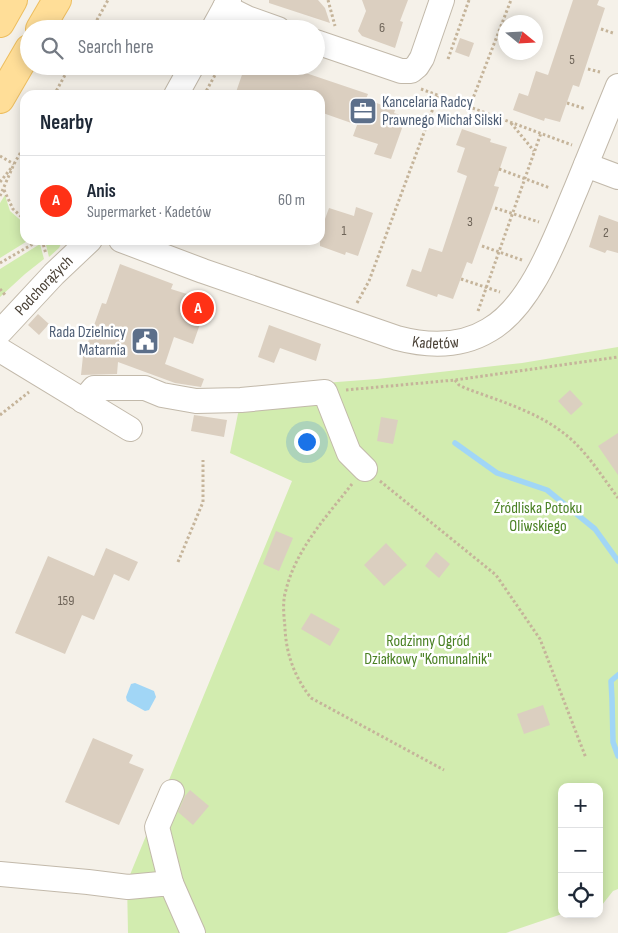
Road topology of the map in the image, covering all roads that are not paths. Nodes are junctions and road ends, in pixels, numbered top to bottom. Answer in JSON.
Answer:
{"nodes":[{"id":1,"x":13,"y":0,"type":"edge"},
{"id":2,"x":57,"y":0,"type":"edge"},
{"id":3,"x":442,"y":0,"type":"edge"},
{"id":4,"x":227,"y":3,"type":"edge"},
{"id":5,"x":45,"y":20,"type":"edge"},
{"id":6,"x":218,"y":20,"type":"edge"},
{"id":7,"x":253,"y":20,"type":"edge"},
{"id":8,"x":0,"y":24,"type":"edge"},
{"id":9,"x":325,"y":45,"type":"edge"},
{"id":10,"x":20,"y":65,"type":"edge"},
{"id":11,"x":187,"y":75,"type":"edge"},
{"id":12,"x":618,"y":86,"type":"edge"},
{"id":13,"x":179,"y":90,"type":"edge"},
{"id":14,"x":0,"y":99,"type":"edge"},
{"id":15,"x":588,"y":158,"type":"junction"},
{"id":16,"x":618,"y":176,"type":"edge"},
{"id":17,"x":85,"y":245,"type":"edge"},
{"id":18,"x":133,"y":245,"type":"edge"},
{"id":19,"x":0,"y":332,"type":"edge"},
{"id":20,"x":3,"y":359,"type":"edge"},
{"id":21,"x":83,"y":401,"type":"junction"},
{"id":22,"x":130,"y":429,"type":"dead end"},
{"id":23,"x":364,"y":469,"type":"road end"},
{"id":24,"x":172,"y":792,"type":"dead end"},
{"id":25,"x":0,"y":874,"type":"edge"},
{"id":26,"x":171,"y":883,"type":"junction"},
{"id":27,"x":193,"y":933,"type":"edge"}],
"edges":[{"from":1,"to":8,"type":"main road"},
{"from":2,"to":5,"type":"main road"},
{"from":3,"to":9,"type":"street"},
{"from":4,"to":6,"type":"street"},
{"from":4,"to":7,"type":"street"},
{"from":10,"to":14,"type":"main road"},
{"from":11,"to":13,"type":"street"},
{"from":12,"to":15,"type":"street","name":"Kadetów"},
{"from":15,"to":16,"type":"street"},
{"from":15,"to":18,"type":"street","name":"Kadetów"},
{"from":17,"to":19,"type":"street","name":"Podchorążych"},
{"from":20,"to":21,"type":"street"},
{"from":21,"to":22,"type":"street"},
{"from":21,"to":23,"type":"street"},
{"from":24,"to":26,"type":"street"},
{"from":25,"to":26,"type":"street"},
{"from":26,"to":27,"type":"street"}]}
